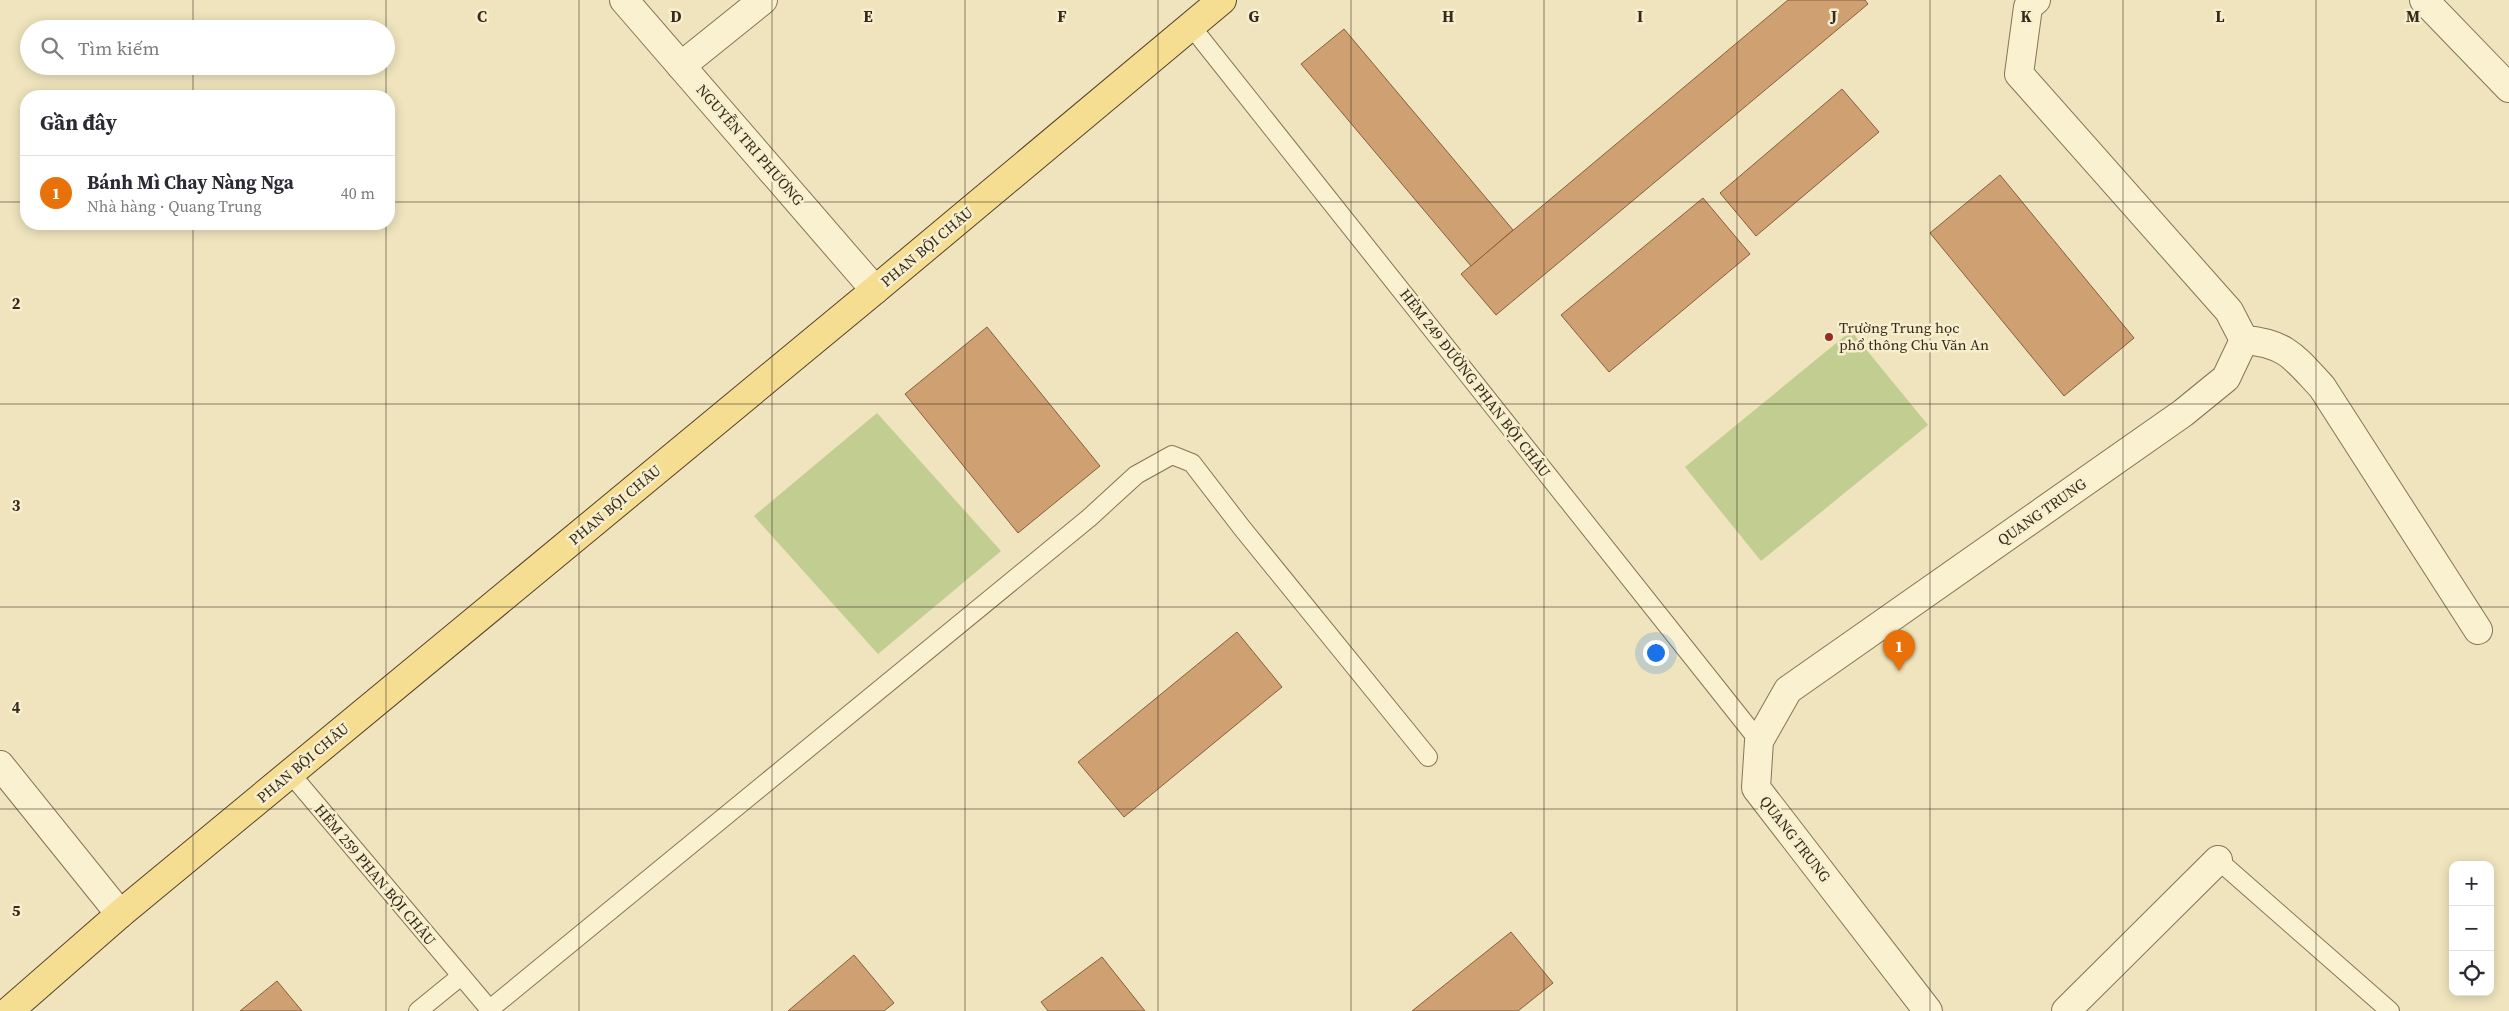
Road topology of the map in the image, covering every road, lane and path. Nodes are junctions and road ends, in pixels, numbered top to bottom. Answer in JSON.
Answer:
{"nodes":[{"id":1,"x":624,"y":0,"type":"edge"},
{"id":2,"x":764,"y":0,"type":"edge"},
{"id":3,"x":1222,"y":0,"type":"edge"},
{"id":4,"x":2036,"y":0,"type":"edge"},
{"id":5,"x":2424,"y":0,"type":"edge"},
{"id":6,"x":1191,"y":26,"type":"junction"},
{"id":7,"x":681,"y":66,"type":"junction"},
{"id":8,"x":2508,"y":85,"type":"edge"},
{"id":9,"x":875,"y":290,"type":"junction"},
{"id":10,"x":2244,"y":340,"type":"junction"},
{"id":11,"x":2478,"y":630,"type":"dead end"},
{"id":12,"x":1759,"y":741,"type":"junction"},
{"id":13,"x":1428,"y":757,"type":"dead end"},
{"id":14,"x":0,"y":765,"type":"edge"},
{"id":15,"x":290,"y":773,"type":"junction"},
{"id":16,"x":2218,"y":860,"type":"joint"},
{"id":17,"x":120,"y":914,"type":"junction"},
{"id":18,"x":461,"y":976,"type":"junction"},
{"id":19,"x":490,"y":1010,"type":"edge"},
{"id":20,"x":8,"y":1011,"type":"edge"},
{"id":21,"x":418,"y":1011,"type":"edge"},
{"id":22,"x":1928,"y":1011,"type":"edge"},
{"id":23,"x":2066,"y":1011,"type":"edge"},
{"id":24,"x":2390,"y":1011,"type":"edge"}],
"edges":[{"from":1,"to":7,"type":"street","name":"NGUYỄN TRI PHƯƠNG"},
{"from":2,"to":7,"type":"street"},
{"from":3,"to":6,"type":"main road","name":"PHAN BỘI CHÂU"},
{"from":4,"to":10,"type":"street"},
{"from":5,"to":8,"type":"street"},
{"from":6,"to":9,"type":"main road","name":"PHAN BỘI CHÂU"},
{"from":6,"to":12,"type":"lane","name":"HẺM 249 ĐƯỜNG PHAN BỘI CHÂU"},
{"from":7,"to":9,"type":"street","name":"NGUYỄN TRI PHƯƠNG"},
{"from":9,"to":15,"type":"main road","name":"PHAN BỘI CHÂU"},
{"from":10,"to":11,"type":"street"},
{"from":10,"to":12,"type":"street","name":"QUANG TRUNG"},
{"from":12,"to":22,"type":"street","name":"QUANG TRUNG"},
{"from":13,"to":19,"type":"lane"},
{"from":14,"to":17,"type":"street"},
{"from":15,"to":17,"type":"main road","name":"PHAN BỘI CHÂU"},
{"from":15,"to":18,"type":"lane","name":"HẺM 259 PHAN BỘI CHÂU"},
{"from":16,"to":23,"type":"street"},
{"from":16,"to":24,"type":"lane"},
{"from":17,"to":20,"type":"main road","name":"PHAN BỘI CHÂU"},
{"from":18,"to":19,"type":"lane","name":"HẺM 259 PHAN BỘI CHÂU"},
{"from":18,"to":21,"type":"lane"}]}
